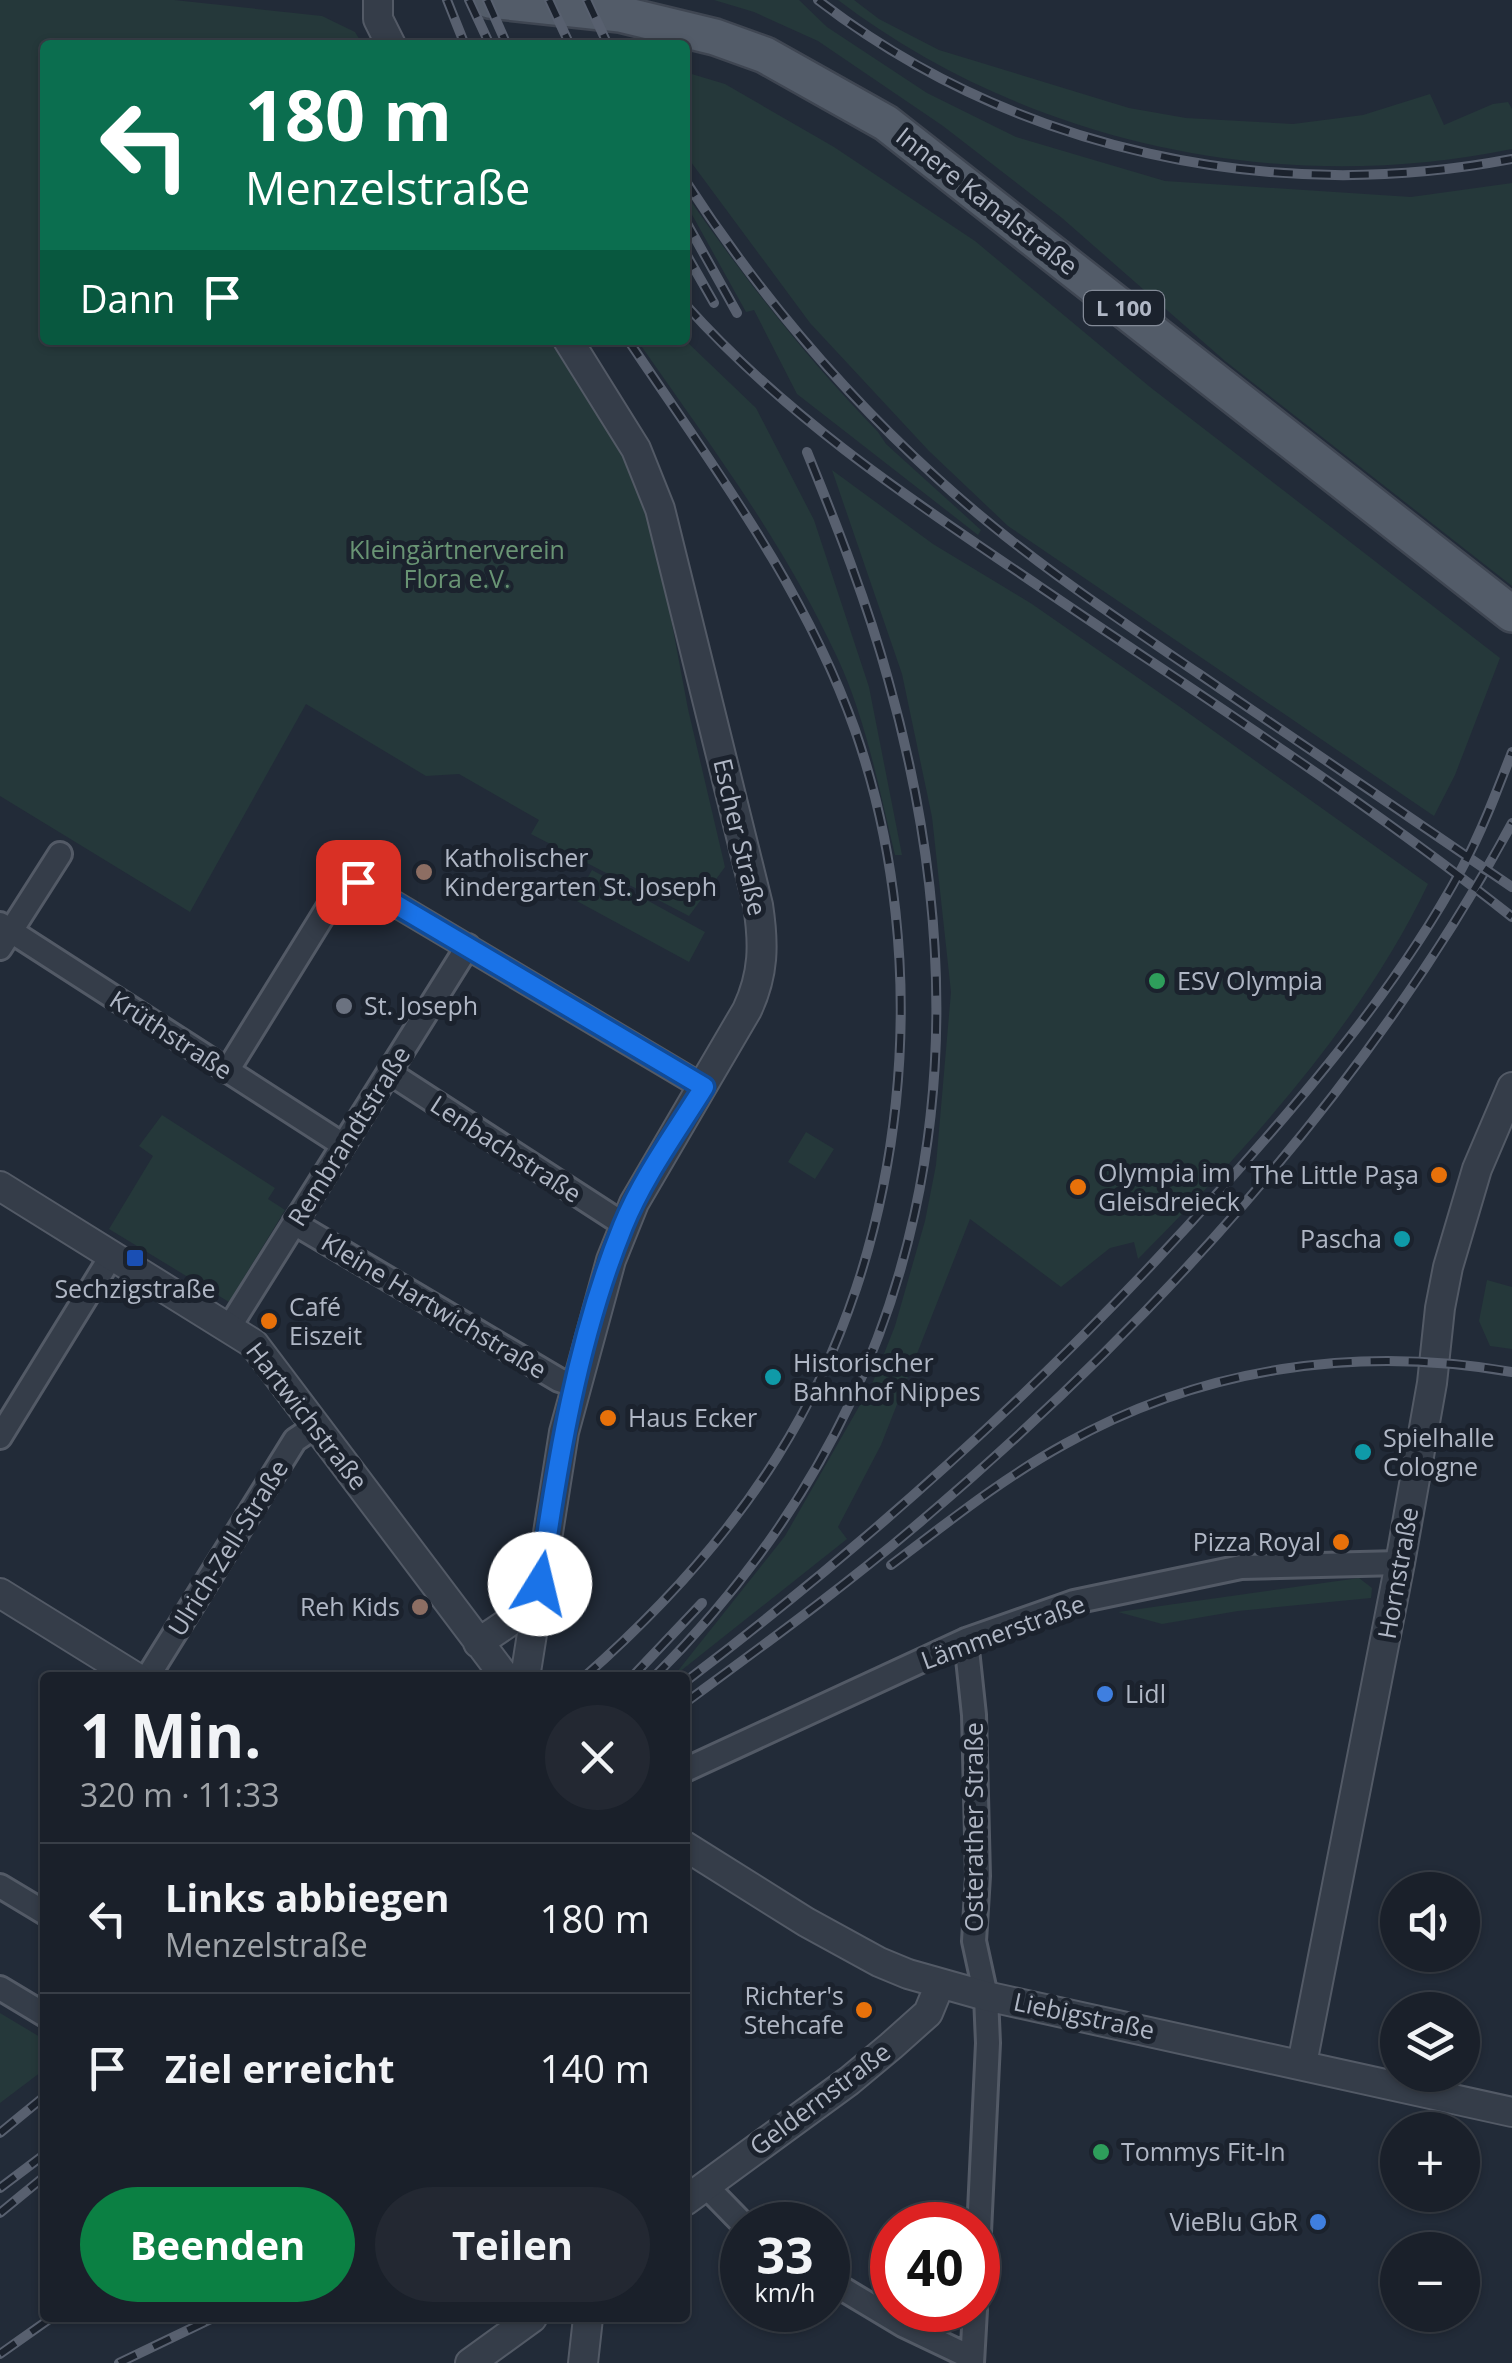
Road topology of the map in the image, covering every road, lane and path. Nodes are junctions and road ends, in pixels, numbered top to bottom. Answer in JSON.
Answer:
{"nodes":[{"id":1,"x":378,"y":0,"type":"edge"},
{"id":2,"x":490,"y":0,"type":"edge"},
{"id":3,"x":388,"y":40,"type":"edge"},
{"id":4,"x":571,"y":345,"type":"edge"},
{"id":5,"x":1512,"y":614,"type":"edge"},
{"id":6,"x":60,"y":854,"type":"dead end"},
{"id":7,"x":4,"y":934,"type":"edge"},
{"id":8,"x":468,"y":946,"type":"junction"},
{"id":9,"x":227,"y":1070,"type":"junction"},
{"id":10,"x":390,"y":1072,"type":"junction"},
{"id":11,"x":704,"y":1087,"type":"junction"},
{"id":12,"x":1512,"y":1087,"type":"edge"},
{"id":13,"x":342,"y":1145,"type":"junction"},
{"id":14,"x":0,"y":1186,"type":"edge"},
{"id":15,"x":294,"y":1223,"type":"junction"},
{"id":16,"x":624,"y":1224,"type":"junction"},
{"id":17,"x":112,"y":1255,"type":"junction"},
{"id":18,"x":230,"y":1326,"type":"junction"},
{"id":19,"x":575,"y":1385,"type":"junction"},
{"id":20,"x":316,"y":1426,"type":"junction"},
{"id":21,"x":0,"y":1437,"type":"edge"},
{"id":22,"x":1400,"y":1563,"type":"junction"},
{"id":23,"x":540,"y":1584,"type":"junction"},
{"id":24,"x":0,"y":1593,"type":"edge"},
{"id":25,"x":966,"y":1640,"type":"junction"},
{"id":26,"x":478,"y":1643,"type":"junction"},
{"id":27,"x":127,"y":1672,"type":"edge"},
{"id":28,"x":151,"y":1672,"type":"edge"},
{"id":29,"x":501,"y":1672,"type":"edge"},
{"id":30,"x":526,"y":1672,"type":"edge"},
{"id":31,"x":690,"y":1768,"type":"edge"},
{"id":32,"x":690,"y":1849,"type":"edge"},
{"id":33,"x":0,"y":1886,"type":"edge"},
{"id":34,"x":40,"y":1911,"type":"edge"},
{"id":35,"x":940,"y":1984,"type":"junction"},
{"id":36,"x":0,"y":1988,"type":"edge"},
{"id":37,"x":986,"y":1996,"type":"junction"},
{"id":38,"x":40,"y":2012,"type":"edge"},
{"id":39,"x":1302,"y":2064,"type":"junction"},
{"id":40,"x":1512,"y":2112,"type":"edge"},
{"id":41,"x":695,"y":2193,"type":"edge"},
{"id":42,"x":980,"y":2202,"type":"edge"},
{"id":43,"x":720,"y":2209,"type":"edge"},
{"id":44,"x":850,"y":2293,"type":"edge"},
{"id":45,"x":526,"y":2322,"type":"edge"},
{"id":46,"x":588,"y":2322,"type":"edge"},
{"id":47,"x":974,"y":2332,"type":"edge"},
{"id":48,"x":972,"y":2360,"type":"edge"},
{"id":49,"x":470,"y":2363,"type":"edge"},
{"id":50,"x":584,"y":2363,"type":"edge"}],
"edges":[{"from":1,"to":3,"type":"street"},
{"from":2,"to":5,"type":"main road","name":"Innere Kanalstraße","number":"L 100"},
{"from":4,"to":11,"type":"street","name":"Escher Straße"},
{"from":6,"to":7,"type":"street"},
{"from":7,"to":9,"type":"street","name":"Krüthstraße"},
{"from":8,"to":9,"type":"street"},
{"from":8,"to":10,"type":"street","name":"Rembrandtstraße"},
{"from":8,"to":11,"type":"street"},
{"from":9,"to":13,"type":"street","name":"Krüthstraße"},
{"from":10,"to":13,"type":"street","name":"Rembrandtstraße"},
{"from":10,"to":16,"type":"street","name":"Lenbachstraße"},
{"from":11,"to":16,"type":"street","name":"Escher Straße"},
{"from":12,"to":22,"type":"street","name":"Hornstraße"},
{"from":13,"to":15,"type":"street","name":"Rembrandtstraße"},
{"from":14,"to":17,"type":"street","name":"Hartwichstraße"},
{"from":15,"to":18,"type":"street","name":"Rembrandtstraße"},
{"from":15,"to":19,"type":"street","name":"Kleine Hartwichstraße"},
{"from":16,"to":19,"type":"street","name":"Escher Straße"},
{"from":17,"to":18,"type":"street","name":"Hartwichstraße"},
{"from":17,"to":21,"type":"street"},
{"from":18,"to":20,"type":"street","name":"Hartwichstraße"},
{"from":19,"to":23,"type":"street","name":"Escher Straße"},
{"from":20,"to":26,"type":"street","name":"Hartwichstraße"},
{"from":20,"to":28,"type":"street","name":"Ulrich-Zell-Straße"},
{"from":22,"to":25,"type":"street","name":"Lämmerstraße"},
{"from":22,"to":39,"type":"street","name":"Hornstraße"},
{"from":23,"to":26,"type":"street"},
{"from":23,"to":30,"type":"street","name":"Escher Straße"},
{"from":24,"to":27,"type":"street"},
{"from":25,"to":31,"type":"street","name":"Lämmerstraße"},
{"from":25,"to":37,"type":"street","name":"Osterather Straße"},
{"from":26,"to":29,"type":"street","name":"Hartwichstraße"},
{"from":32,"to":35,"type":"street","name":"Liebigstraße"},
{"from":33,"to":34,"type":"street"},
{"from":35,"to":37,"type":"street","name":"Liebigstraße"},
{"from":35,"to":41,"type":"street","name":"Geldernstraße"},
{"from":36,"to":38,"type":"street"},
{"from":37,"to":39,"type":"street","name":"Liebigstraße"},
{"from":37,"to":42,"type":"street","name":"Osterather Straße"},
{"from":39,"to":40,"type":"street","name":"Liebigstraße"},
{"from":41,"to":43,"type":"street"},
{"from":44,"to":48,"type":"street"},
{"from":45,"to":49,"type":"street"},
{"from":46,"to":50,"type":"street"},
{"from":47,"to":48,"type":"street"}]}
